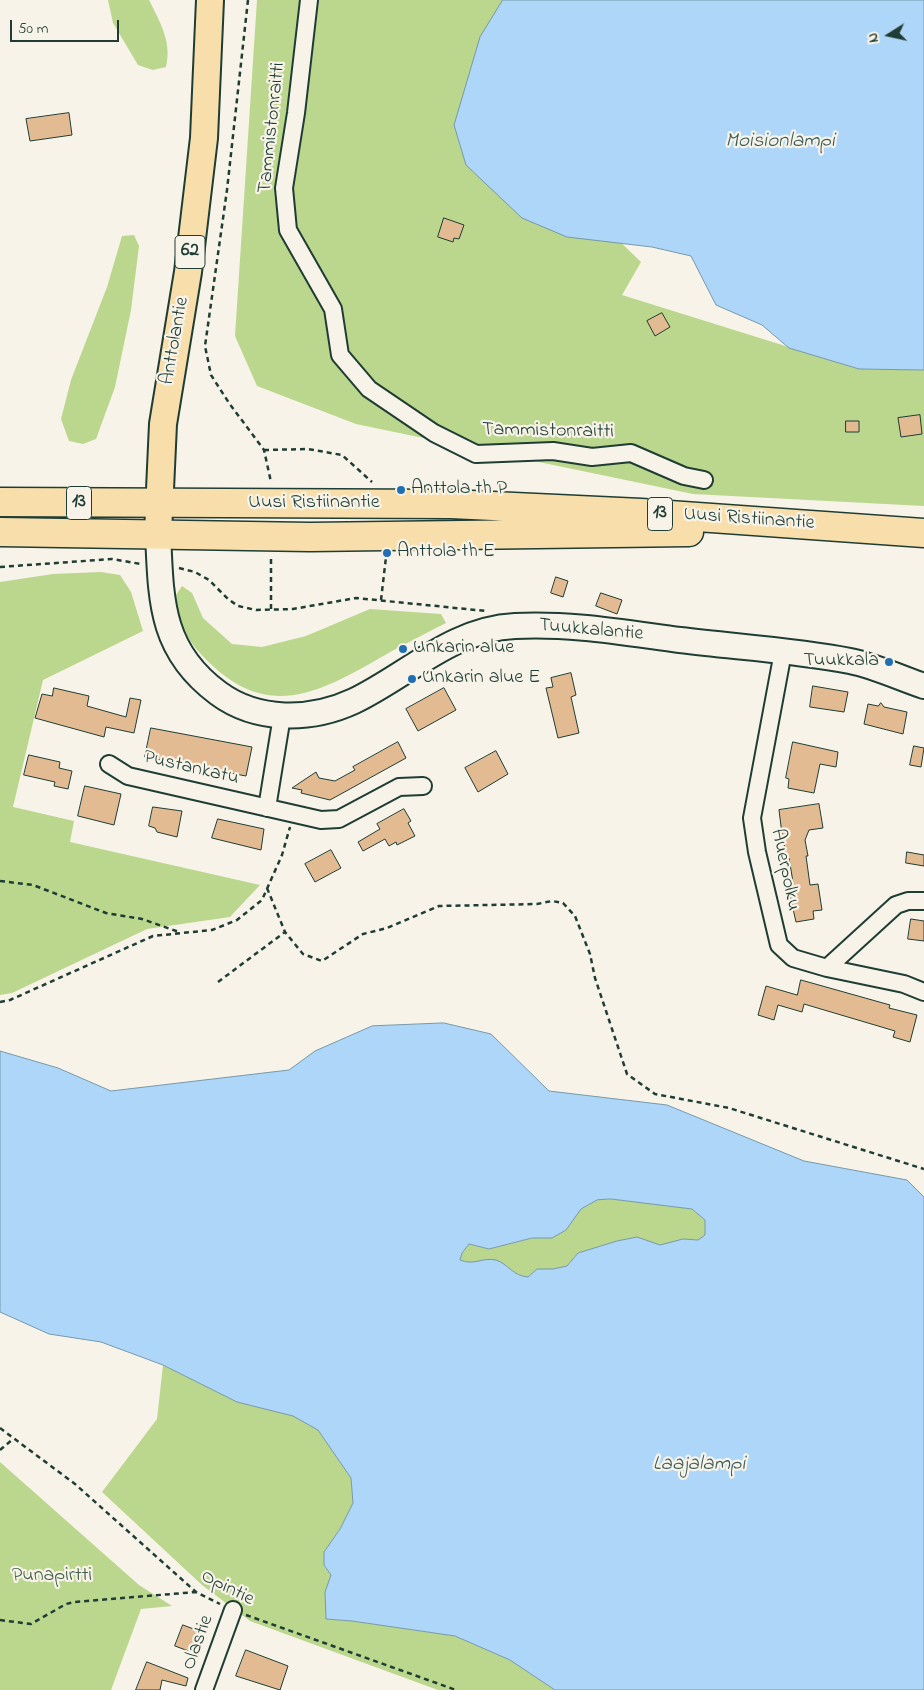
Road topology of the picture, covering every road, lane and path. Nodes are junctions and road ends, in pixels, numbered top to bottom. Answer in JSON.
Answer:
{"nodes":[{"id":1,"x":210,"y":0,"type":"edge"},
{"id":2,"x":248,"y":0,"type":"edge"},
{"id":3,"x":309,"y":0,"type":"edge"},
{"id":4,"x":264,"y":450,"type":"junction"},
{"id":5,"x":704,"y":480,"type":"dead end"},
{"id":6,"x":374,"y":484,"type":"dead end"},
{"id":7,"x":271,"y":490,"type":"dead end"},
{"id":8,"x":0,"y":502,"type":"edge"},
{"id":9,"x":158,"y":504,"type":"junction"},
{"id":10,"x":868,"y":528,"type":"junction"},
{"id":11,"x":0,"y":532,"type":"edge"},
{"id":12,"x":158,"y":533,"type":"junction"},
{"id":13,"x":924,"y":533,"type":"edge"},
{"id":14,"x":271,"y":552,"type":"dead end"},
{"id":15,"x":387,"y":554,"type":"dead end"},
{"id":16,"x":160,"y":566,"type":"junction"},
{"id":17,"x":0,"y":567,"type":"edge"},
{"id":18,"x":381,"y":600,"type":"junction"},
{"id":19,"x":271,"y":609,"type":"junction"},
{"id":20,"x":491,"y":612,"type":"dead end"},
{"id":21,"x":783,"y":652,"type":"junction"},
{"id":22,"x":924,"y":686,"type":"edge"},
{"id":23,"x":282,"y":716,"type":"junction"},
{"id":24,"x":109,"y":764,"type":"dead end"},
{"id":25,"x":423,"y":786,"type":"dead end"},
{"id":26,"x":267,"y":808,"type":"junction"},
{"id":27,"x":294,"y":814,"type":"junction"},
{"id":28,"x":0,"y":881,"type":"edge"},
{"id":29,"x":267,"y":888,"type":"junction"},
{"id":30,"x":924,"y":902,"type":"edge"},
{"id":31,"x":285,"y":932,"type":"junction"},
{"id":32,"x":180,"y":933,"type":"junction"},
{"id":33,"x":826,"y":968,"type":"junction"},
{"id":34,"x":218,"y":982,"type":"dead end"},
{"id":35,"x":924,"y":992,"type":"edge"},
{"id":36,"x":0,"y":1002,"type":"edge"},
{"id":37,"x":924,"y":1169,"type":"edge"},
{"id":38,"x":0,"y":1428,"type":"edge"},
{"id":39,"x":13,"y":1439,"type":"junction"},
{"id":40,"x":0,"y":1450,"type":"edge"},
{"id":41,"x":196,"y":1592,"type":"junction"},
{"id":42,"x":233,"y":1610,"type":"junction"},
{"id":43,"x":0,"y":1620,"type":"edge"},
{"id":44,"x":204,"y":1690,"type":"edge"},
{"id":45,"x":456,"y":1690,"type":"edge"}],
"edges":[{"from":1,"to":9,"type":"main road","name":"Anttolantie","number":"62"},
{"from":2,"to":4,"type":"path"},
{"from":3,"to":5,"type":"street","name":"Tammistonraitti"},
{"from":4,"to":6,"type":"path"},
{"from":4,"to":7,"type":"path"},
{"from":8,"to":9,"type":"highway","name":"Uusi Ristiinantie","number":"13"},
{"from":9,"to":10,"type":"highway","name":"Uusi Ristiinantie","number":"13"},
{"from":9,"to":12,"type":"main road","number":"62"},
{"from":10,"to":12,"type":"highway","name":"Uusi Ristiinantie","number":"13"},
{"from":10,"to":13,"type":"highway","name":"Uusi Ristiinantie","number":"13"},
{"from":11,"to":12,"type":"highway","name":"Uusi Ristiinantie","number":"13"},
{"from":12,"to":16,"type":"street","name":"Tuukkalantie"},
{"from":14,"to":19,"type":"path"},
{"from":15,"to":18,"type":"path"},
{"from":16,"to":17,"type":"path"},
{"from":16,"to":19,"type":"path"},
{"from":16,"to":23,"type":"street","name":"Tuukkalantie"},
{"from":18,"to":19,"type":"path"},
{"from":18,"to":20,"type":"path"},
{"from":21,"to":22,"type":"street","name":"Tuukkalantie"},
{"from":21,"to":23,"type":"street","name":"Tuukkalantie"},
{"from":21,"to":33,"type":"street","name":"Auerpolku"},
{"from":23,"to":26,"type":"street"},
{"from":24,"to":26,"type":"street","name":"Pustankatu"},
{"from":25,"to":27,"type":"street","name":"Pustankatu"},
{"from":26,"to":27,"type":"street","name":"Pustankatu"},
{"from":27,"to":29,"type":"path"},
{"from":28,"to":32,"type":"path"},
{"from":29,"to":31,"type":"path"},
{"from":29,"to":32,"type":"path"},
{"from":30,"to":33,"type":"street"},
{"from":31,"to":34,"type":"path"},
{"from":31,"to":37,"type":"path"},
{"from":32,"to":36,"type":"path"},
{"from":33,"to":35,"type":"street","name":"Auerpolku"},
{"from":38,"to":39,"type":"path","name":"Opintie"},
{"from":39,"to":40,"type":"path"},
{"from":39,"to":41,"type":"path","name":"Opintie"},
{"from":41,"to":42,"type":"path","name":"Opintie"},
{"from":41,"to":43,"type":"path"},
{"from":42,"to":44,"type":"street","name":"Olastie"},
{"from":42,"to":45,"type":"path","name":"Opintie"}]}
